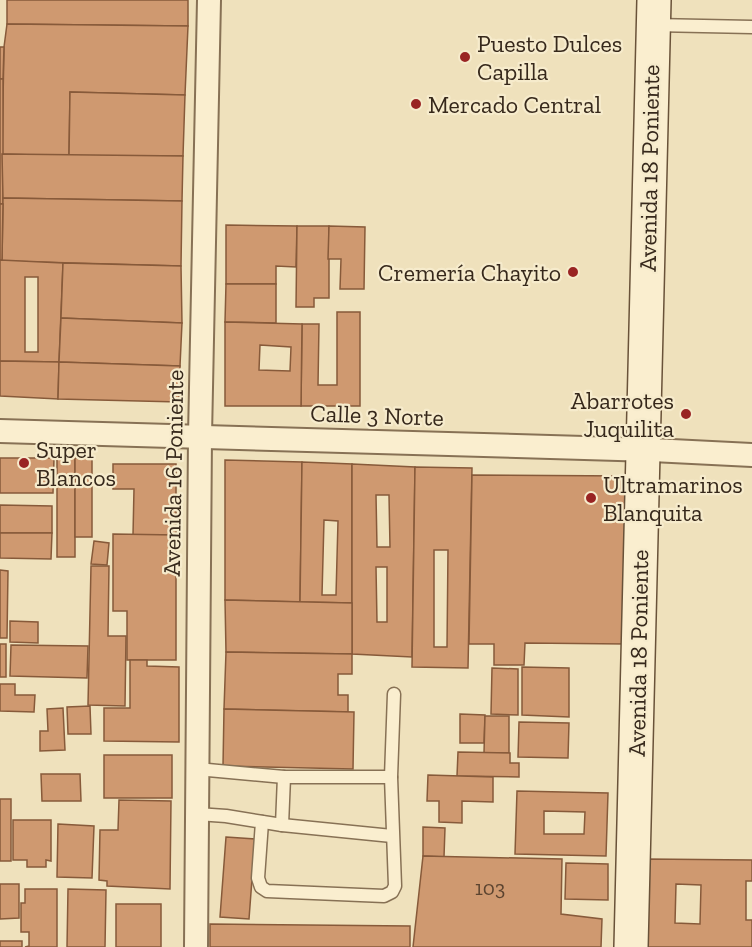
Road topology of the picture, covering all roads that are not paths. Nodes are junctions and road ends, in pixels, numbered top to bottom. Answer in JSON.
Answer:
{"nodes":[{"id":1,"x":209,"y":0,"type":"edge"},
{"id":2,"x":653,"y":13,"type":"edge"},
{"id":3,"x":752,"y":27,"type":"edge"},
{"id":4,"x":0,"y":431,"type":"edge"},
{"id":5,"x":200,"y":436,"type":"junction"},
{"id":6,"x":642,"y":451,"type":"junction"},
{"id":7,"x":752,"y":455,"type":"edge"},
{"id":8,"x":394,"y":694,"type":"dead end"},
{"id":9,"x":197,"y":769,"type":"junction"},
{"id":10,"x":284,"y":777,"type":"junction"},
{"id":11,"x":391,"y":777,"type":"junction"},
{"id":12,"x":197,"y":814,"type":"junction"},
{"id":13,"x":262,"y":822,"type":"junction"},
{"id":14,"x":282,"y":825,"type":"junction"},
{"id":15,"x":392,"y":836,"type":"junction"},
{"id":16,"x":196,"y":947,"type":"edge"},
{"id":17,"x":631,"y":947,"type":"edge"}],
"edges":[{"from":1,"to":5,"type":"street","name":"Avenida 16 Poniente"},
{"from":2,"to":3,"type":"lane"},
{"from":2,"to":6,"type":"street","name":"Avenida 18 Poniente"},
{"from":4,"to":5,"type":"street","name":"Calle 3 Norte"},
{"from":5,"to":6,"type":"street","name":"Calle 3 Norte"},
{"from":5,"to":9,"type":"street","name":"Avenida 16 Poniente"},
{"from":6,"to":7,"type":"street","name":"Calle 3 Norte"},
{"from":6,"to":17,"type":"street","name":"Avenida 18 Poniente"},
{"from":8,"to":11,"type":"lane"},
{"from":9,"to":10,"type":"lane"},
{"from":9,"to":12,"type":"street","name":"Avenida 16 Poniente"},
{"from":10,"to":11,"type":"lane"},
{"from":10,"to":14,"type":"lane"},
{"from":11,"to":15,"type":"lane"},
{"from":12,"to":13,"type":"lane"},
{"from":12,"to":16,"type":"street","name":"Avenida 16 Poniente"},
{"from":13,"to":14,"type":"lane"},
{"from":13,"to":15,"type":"lane"},
{"from":14,"to":15,"type":"lane"}]}
